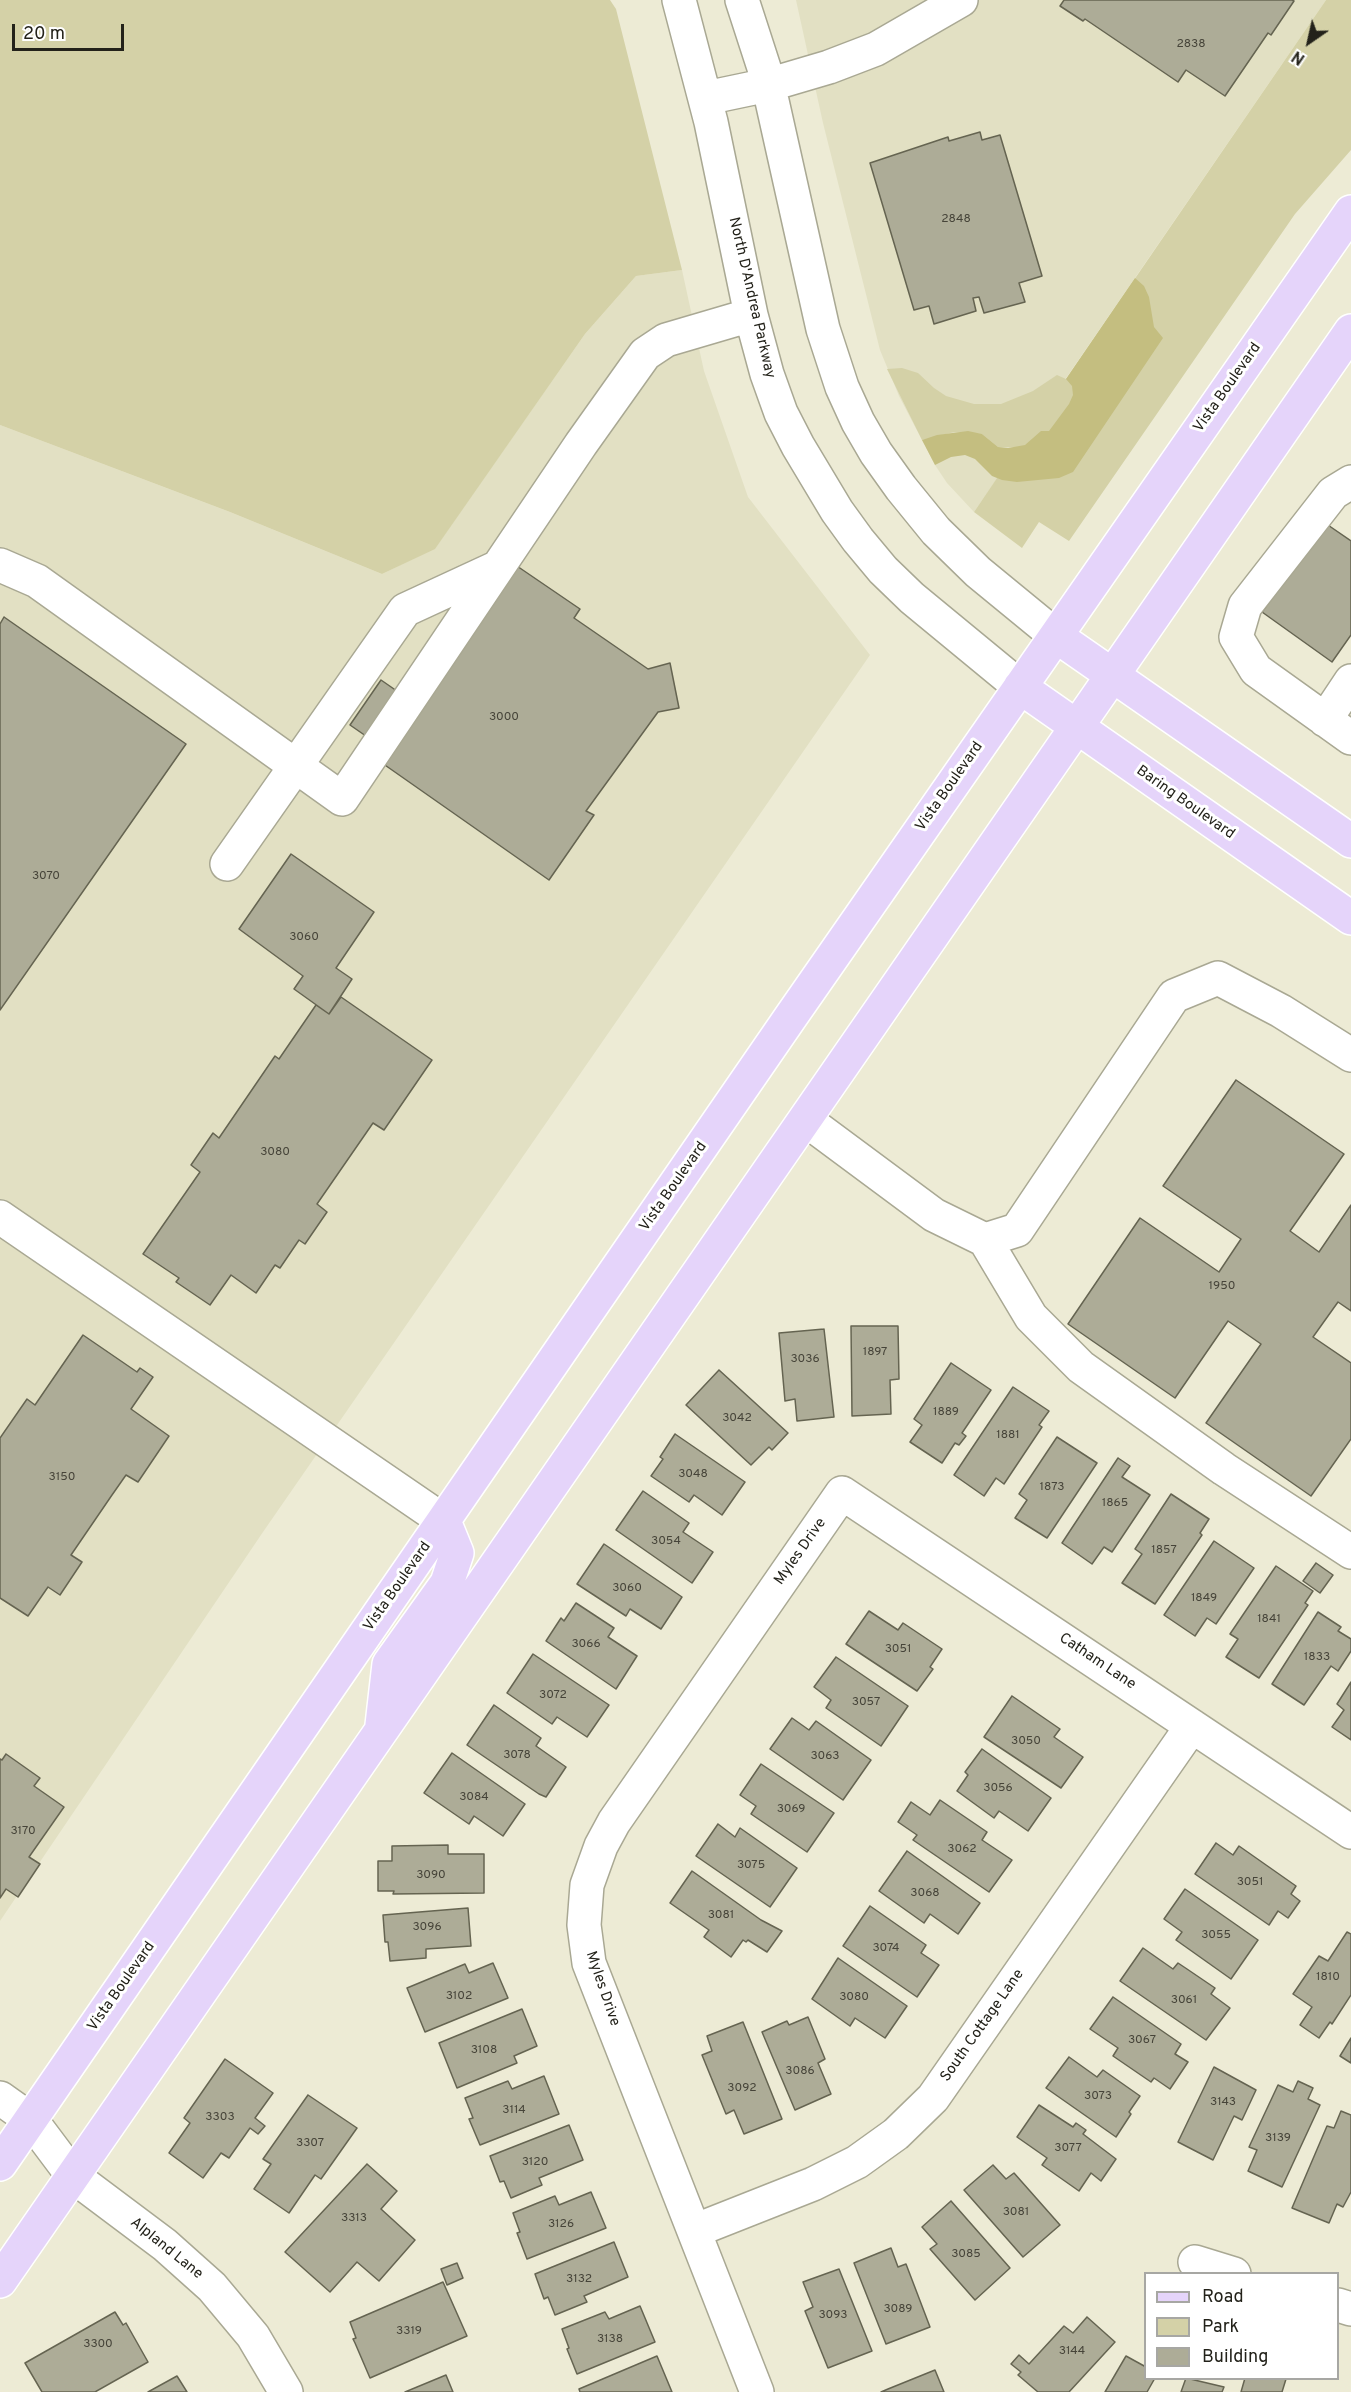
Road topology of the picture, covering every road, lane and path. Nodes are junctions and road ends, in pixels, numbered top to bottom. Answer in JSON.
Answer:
{"nodes":[{"id":1,"x":679,"y":0,"type":"edge"},
{"id":2,"x":742,"y":0,"type":"edge"},
{"id":3,"x":961,"y":0,"type":"edge"},
{"id":4,"x":768,"y":85,"type":"junction"},
{"id":5,"x":706,"y":98,"type":"junction"},
{"id":6,"x":1351,"y":212,"type":"edge"},
{"id":7,"x":751,"y":315,"type":"junction"},
{"id":8,"x":1348,"y":342,"type":"edge"},
{"id":9,"x":1351,"y":482,"type":"edge"},
{"id":10,"x":0,"y":565,"type":"edge"},
{"id":11,"x":499,"y":567,"type":"junction"},
{"id":12,"x":1056,"y":636,"type":"junction"},
{"id":13,"x":1112,"y":676,"type":"junction"},
{"id":14,"x":1351,"y":681,"type":"edge"},
{"id":15,"x":1020,"y":687,"type":"junction"},
{"id":16,"x":1076,"y":728,"type":"junction"},
{"id":17,"x":1338,"y":729,"type":"edge"},
{"id":18,"x":296,"y":767,"type":"junction"},
{"id":19,"x":1351,"y":841,"type":"edge"},
{"id":20,"x":227,"y":864,"type":"dead end"},
{"id":21,"x":1351,"y":918,"type":"edge"},
{"id":22,"x":1351,"y":1055,"type":"edge"},
{"id":23,"x":806,"y":1120,"type":"junction"},
{"id":24,"x":0,"y":1217,"type":"edge"},
{"id":25,"x":985,"y":1240,"type":"junction"},
{"id":26,"x":842,"y":1493,"type":"joint"},
{"id":27,"x":444,"y":1521,"type":"junction"},
{"id":28,"x":1351,"y":1552,"type":"edge"},
{"id":29,"x":1192,"y":1726,"type":"junction"},
{"id":30,"x":382,"y":1730,"type":"junction"},
{"id":31,"x":1351,"y":1832,"type":"edge"},
{"id":32,"x":0,"y":2098,"type":"edge"},
{"id":33,"x":31,"y":2120,"type":"junction"},
{"id":34,"x":0,"y":2164,"type":"edge"},
{"id":35,"x":73,"y":2176,"type":"junction"},
{"id":36,"x":694,"y":2231,"type":"junction"},
{"id":37,"x":1195,"y":2262,"type":"dead end"},
{"id":38,"x":1228,"y":2272,"type":"edge"},
{"id":39,"x":0,"y":2281,"type":"edge"},
{"id":40,"x":286,"y":2392,"type":"edge"},
{"id":41,"x":757,"y":2392,"type":"edge"}],
"edges":[{"from":1,"to":5,"type":"street","name":"North D'Andrea Parkway"},
{"from":2,"to":4,"type":"street"},
{"from":3,"to":4,"type":"street"},
{"from":4,"to":5,"type":"street"},
{"from":4,"to":12,"type":"street"},
{"from":5,"to":7,"type":"street","name":"North D'Andrea Parkway"},
{"from":6,"to":12,"type":"main road","name":"Vista Boulevard"},
{"from":7,"to":11,"type":"street"},
{"from":7,"to":15,"type":"street","name":"North D'Andrea Parkway"},
{"from":8,"to":13,"type":"main road"},
{"from":9,"to":17,"type":"street"},
{"from":10,"to":18,"type":"street"},
{"from":11,"to":18,"type":"street"},
{"from":11,"to":18,"type":"street"},
{"from":12,"to":13,"type":"main road"},
{"from":12,"to":15,"type":"main road","name":"Vista Boulevard"},
{"from":13,"to":16,"type":"main road"},
{"from":13,"to":19,"type":"main road"},
{"from":14,"to":17,"type":"street"},
{"from":15,"to":16,"type":"main road","name":"Baring Boulevard"},
{"from":15,"to":27,"type":"main road","name":"Vista Boulevard"},
{"from":16,"to":21,"type":"main road","name":"Baring Boulevard"},
{"from":16,"to":23,"type":"main road"},
{"from":18,"to":20,"type":"street"},
{"from":22,"to":25,"type":"street"},
{"from":23,"to":25,"type":"street"},
{"from":23,"to":30,"type":"main road"},
{"from":24,"to":27,"type":"street"},
{"from":25,"to":28,"type":"street"},
{"from":26,"to":29,"type":"street","name":"Catham Lane"},
{"from":26,"to":36,"type":"street","name":"Myles Drive"},
{"from":27,"to":30,"type":"main road"},
{"from":27,"to":33,"type":"main road","name":"Vista Boulevard"},
{"from":29,"to":31,"type":"street","name":"Catham Lane"},
{"from":29,"to":36,"type":"street","name":"South Cottage Lane"},
{"from":30,"to":35,"type":"main road"},
{"from":32,"to":33,"type":"street","name":"Alpland Lane"},
{"from":33,"to":34,"type":"main road","name":"Vista Boulevard"},
{"from":33,"to":35,"type":"street","name":"Alpland Lane"},
{"from":35,"to":39,"type":"main road"},
{"from":35,"to":40,"type":"street","name":"Alpland Lane"},
{"from":36,"to":41,"type":"street","name":"Myles Drive"},
{"from":37,"to":38,"type":"street"}]}
